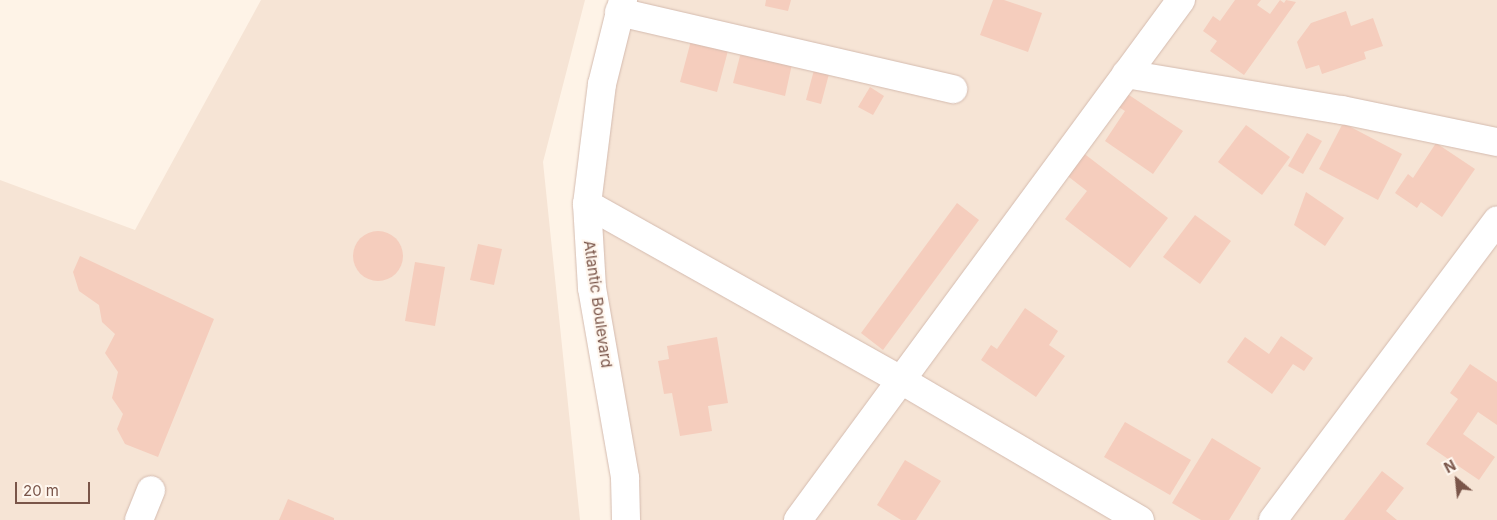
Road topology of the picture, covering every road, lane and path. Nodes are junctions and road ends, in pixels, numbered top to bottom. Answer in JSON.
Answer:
{"nodes":[{"id":1,"x":1180,"y":0,"type":"edge"},
{"id":2,"x":621,"y":6,"type":"edge"},
{"id":3,"x":1126,"y":74,"type":"junction"},
{"id":4,"x":952,"y":89,"type":"dead end"},
{"id":5,"x":1497,"y":142,"type":"edge"},
{"id":6,"x":587,"y":204,"type":"junction"},
{"id":7,"x":1497,"y":221,"type":"edge"},
{"id":8,"x":901,"y":380,"type":"junction"},
{"id":9,"x":151,"y":490,"type":"dead end"},
{"id":10,"x":138,"y":520,"type":"edge"},
{"id":11,"x":626,"y":520,"type":"edge"},
{"id":12,"x":798,"y":520,"type":"edge"},
{"id":13,"x":1140,"y":520,"type":"edge"},
{"id":14,"x":1272,"y":520,"type":"edge"}],
"edges":[{"from":1,"to":3,"type":"street"},
{"from":2,"to":4,"type":"street"},
{"from":2,"to":6,"type":"street","name":"Atlantic Boulevard"},
{"from":3,"to":5,"type":"street"},
{"from":3,"to":8,"type":"street"},
{"from":6,"to":8,"type":"street"},
{"from":6,"to":11,"type":"street","name":"Atlantic Boulevard"},
{"from":7,"to":14,"type":"street"},
{"from":8,"to":12,"type":"street"},
{"from":8,"to":13,"type":"street"},
{"from":9,"to":10,"type":"street"}]}
